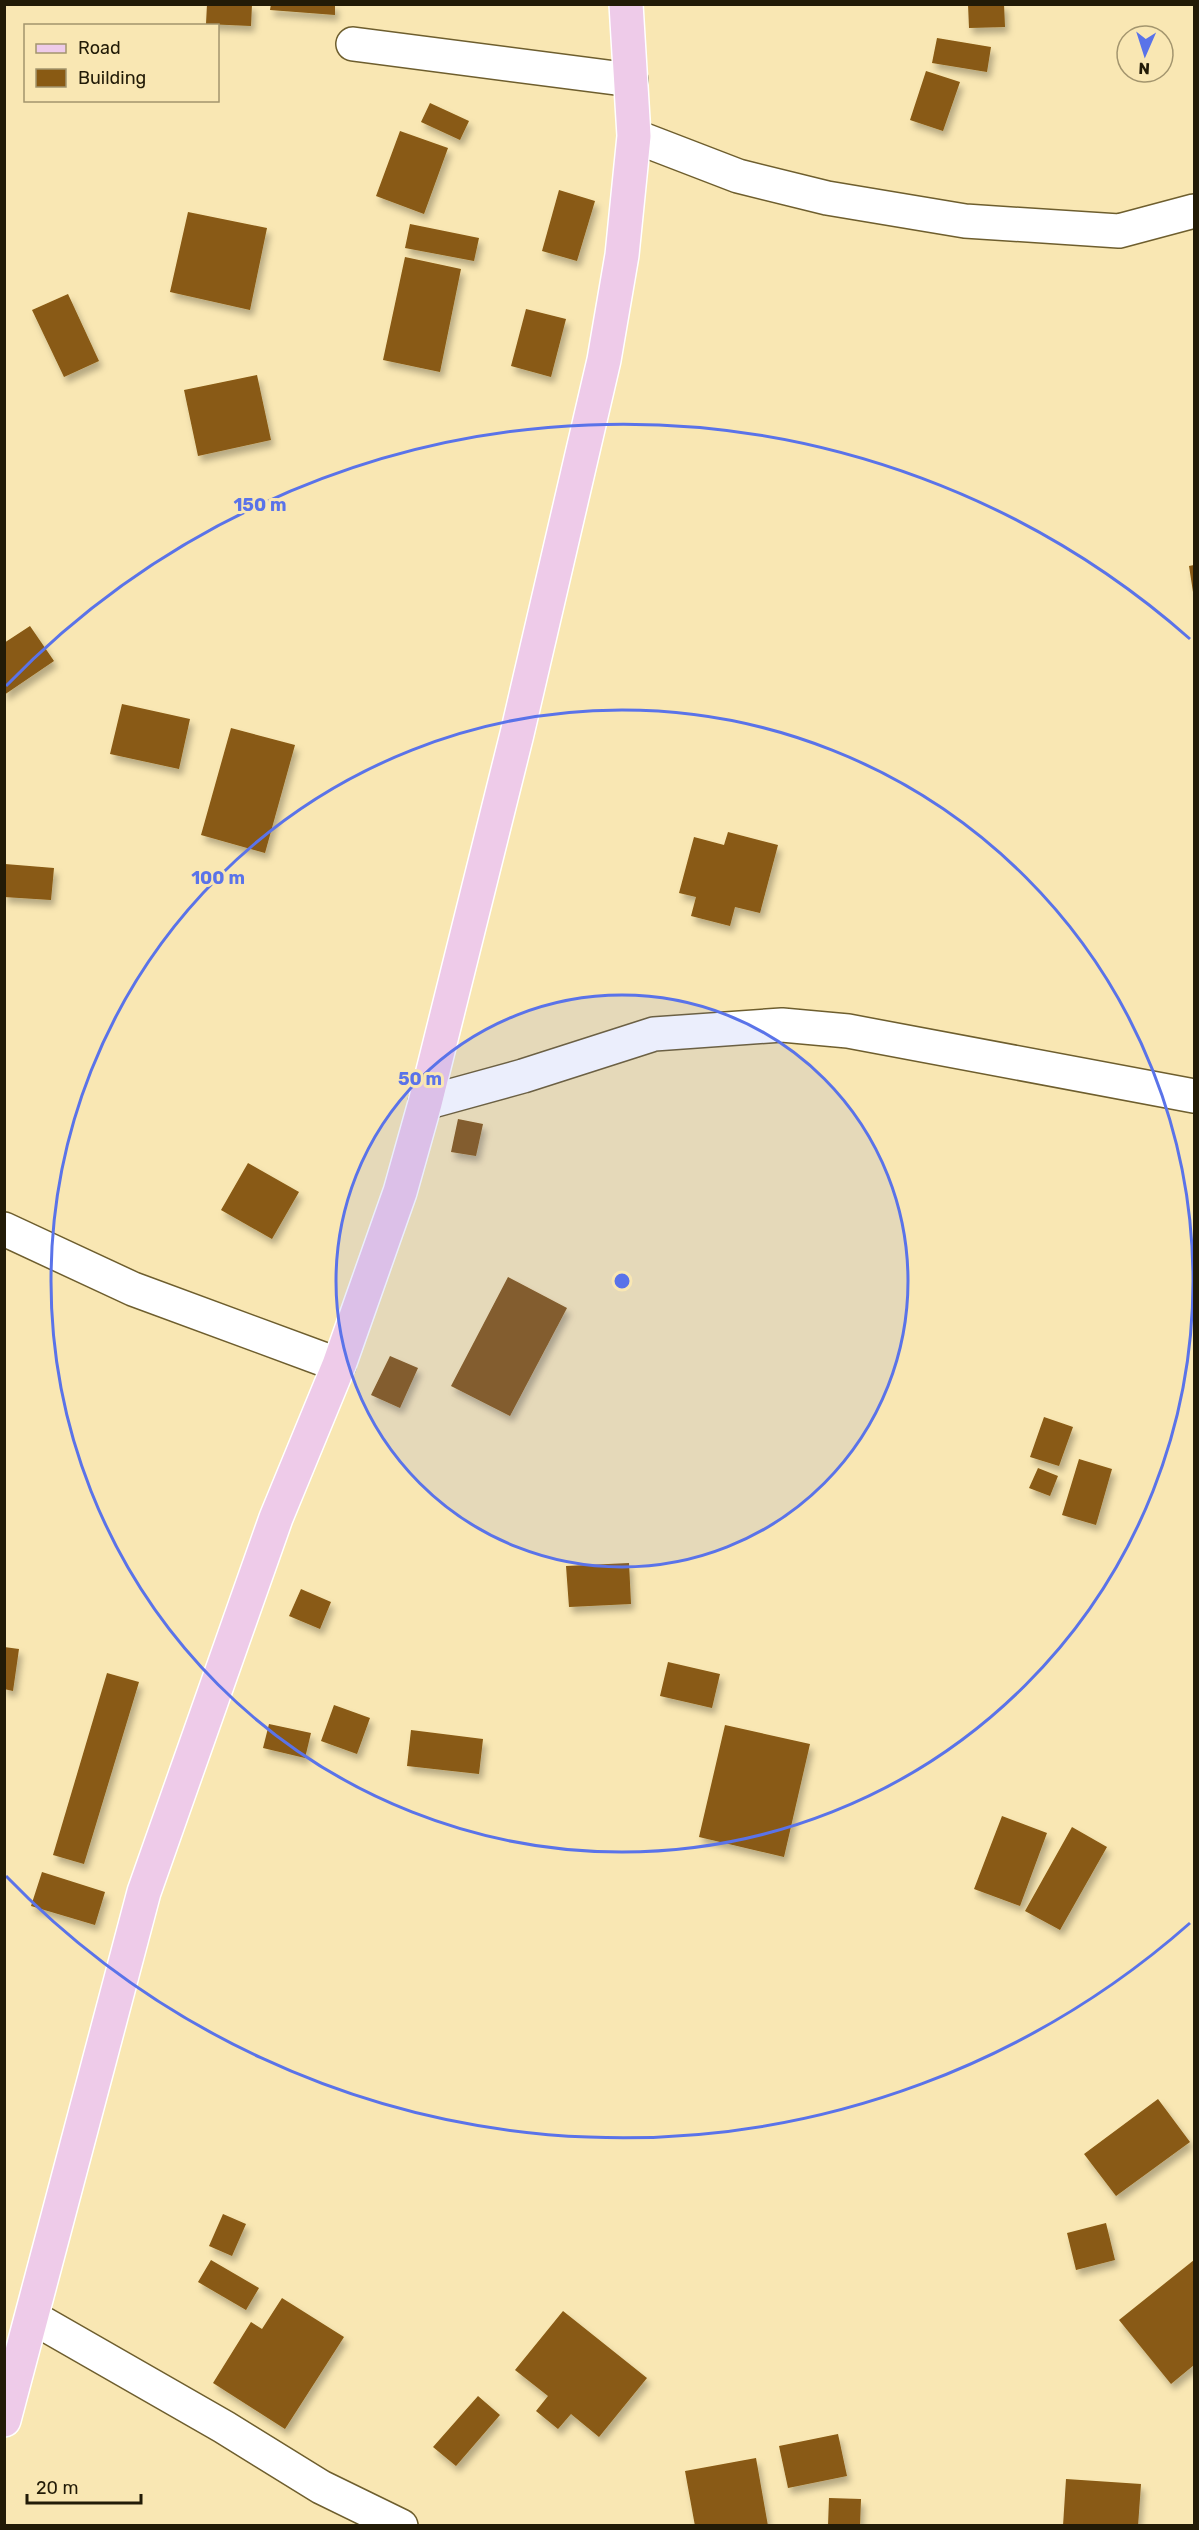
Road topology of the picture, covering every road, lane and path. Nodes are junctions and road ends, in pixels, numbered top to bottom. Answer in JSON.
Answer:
{"nodes":[{"id":1,"x":626,"y":4,"type":"edge"},
{"id":2,"x":353,"y":44,"type":"dead end"},
{"id":3,"x":631,"y":80,"type":"junction"},
{"id":4,"x":634,"y":136,"type":"junction"},
{"id":5,"x":1194,"y":211,"type":"edge"},
{"id":6,"x":1194,"y":1096,"type":"edge"},
{"id":7,"x":425,"y":1103,"type":"junction"},
{"id":8,"x":4,"y":1229,"type":"edge"},
{"id":9,"x":339,"y":1365,"type":"junction"},
{"id":10,"x":32,"y":2317,"type":"junction"},
{"id":11,"x":4,"y":2420,"type":"edge"},
{"id":12,"x":401,"y":2526,"type":"edge"}],
"edges":[{"from":1,"to":3,"type":"main road"},
{"from":2,"to":3,"type":"street"},
{"from":3,"to":4,"type":"main road"},
{"from":4,"to":5,"type":"street"},
{"from":4,"to":7,"type":"main road"},
{"from":6,"to":7,"type":"street"},
{"from":7,"to":9,"type":"main road"},
{"from":8,"to":9,"type":"street"},
{"from":9,"to":10,"type":"main road"},
{"from":10,"to":11,"type":"main road"},
{"from":10,"to":12,"type":"street"}]}
